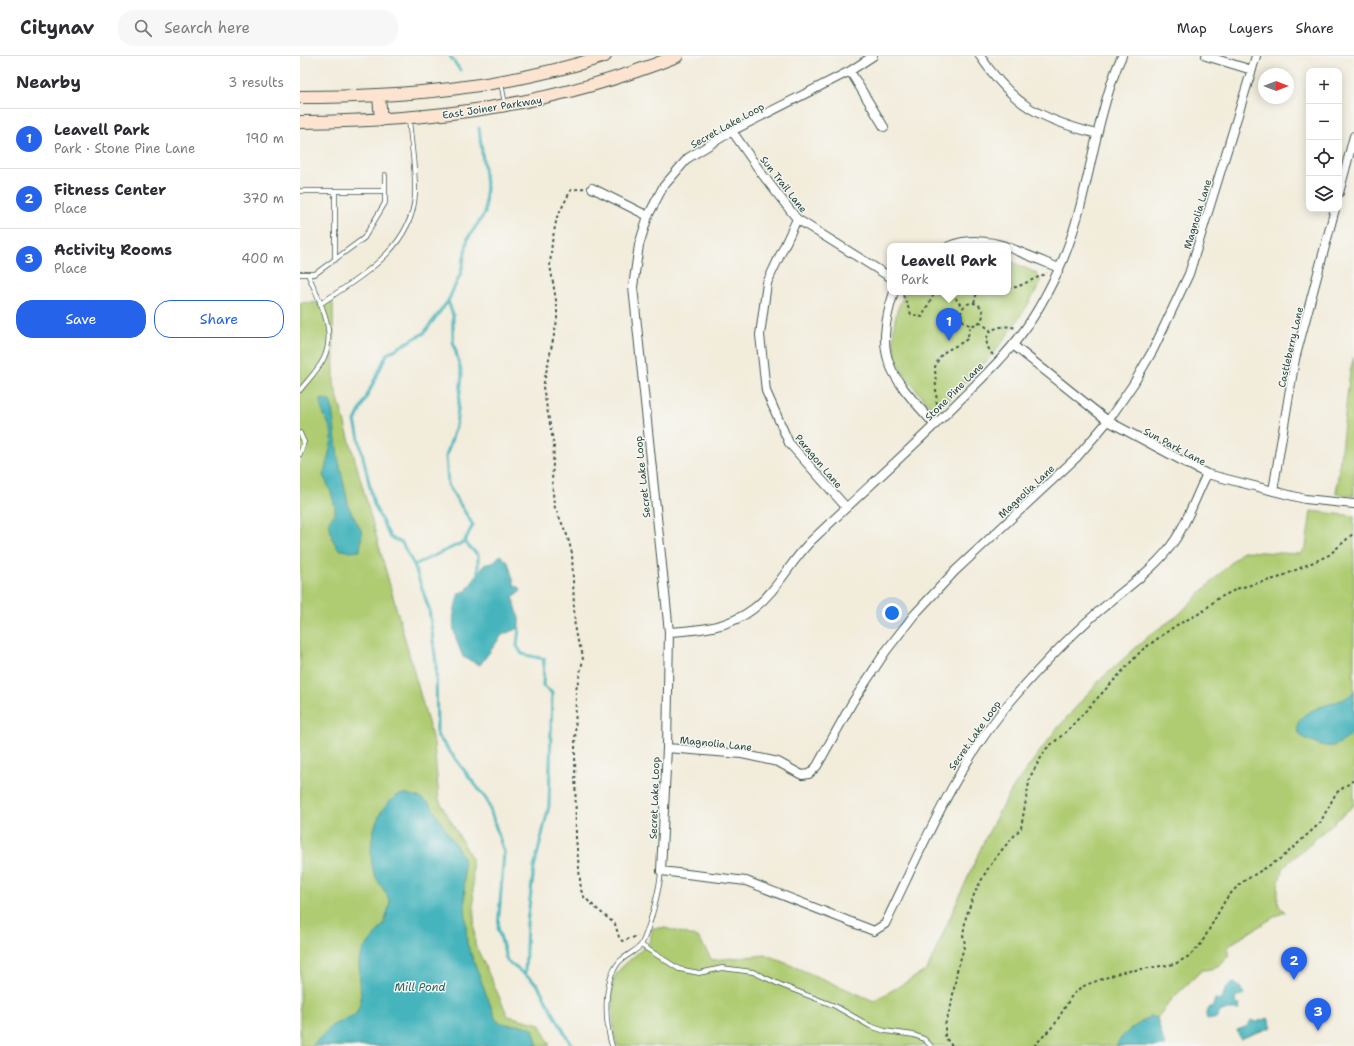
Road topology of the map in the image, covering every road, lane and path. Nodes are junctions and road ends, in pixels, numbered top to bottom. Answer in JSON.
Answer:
{"nodes":[{"id":1,"x":605,"y":56,"type":"edge"},
{"id":2,"x":678,"y":56,"type":"edge"},
{"id":3,"x":873,"y":56,"type":"edge"},
{"id":4,"x":980,"y":56,"type":"edge"},
{"id":5,"x":1122,"y":56,"type":"edge"},
{"id":6,"x":1206,"y":56,"type":"edge"},
{"id":7,"x":1256,"y":56,"type":"edge"},
{"id":8,"x":1252,"y":70,"type":"junction"},
{"id":9,"x":850,"y":71,"type":"junction"},
{"id":10,"x":501,"y":82,"type":"junction"},
{"id":11,"x":379,"y":96,"type":"junction"},
{"id":12,"x":300,"y":97,"type":"edge"},
{"id":13,"x":505,"y":106,"type":"junction"},
{"id":14,"x":410,"y":119,"type":"junction"},
{"id":15,"x":381,"y":120,"type":"junction"},
{"id":16,"x":300,"y":122,"type":"edge"},
{"id":17,"x":884,"y":127,"type":"dead end"},
{"id":18,"x":732,"y":131,"type":"junction"},
{"id":19,"x":1097,"y":134,"type":"junction"},
{"id":20,"x":1354,"y":136,"type":"edge"},
{"id":21,"x":385,"y":175,"type":"dead end"},
{"id":22,"x":1342,"y":182,"type":"edge"},
{"id":23,"x":592,"y":188,"type":"joint"},
{"id":24,"x":300,"y":191,"type":"edge"},
{"id":25,"x":335,"y":191,"type":"junction"},
{"id":26,"x":385,"y":191,"type":"junction"},
{"id":27,"x":1334,"y":212,"type":"edge"},
{"id":28,"x":648,"y":216,"type":"junction"},
{"id":29,"x":796,"y":219,"type":"junction"},
{"id":30,"x":965,"y":243,"type":"edge"},
{"id":31,"x":992,"y":243,"type":"edge"},
{"id":32,"x":1011,"y":248,"type":"edge"},
{"id":33,"x":335,"y":260,"type":"junction"},
{"id":34,"x":1059,"y":268,"type":"junction"},
{"id":35,"x":300,"y":274,"type":"edge"},
{"id":36,"x":308,"y":274,"type":"junction"},
{"id":37,"x":887,"y":276,"type":"edge"},
{"id":38,"x":1011,"y":288,"type":"edge"},
{"id":39,"x":893,"y":295,"type":"edge"},
{"id":40,"x":903,"y":295,"type":"edge"},
{"id":41,"x":934,"y":295,"type":"edge"},
{"id":42,"x":955,"y":295,"type":"edge"},
{"id":43,"x":976,"y":295,"type":"edge"},
{"id":44,"x":974,"y":303,"type":"junction"},
{"id":45,"x":320,"y":304,"type":"junction"},
{"id":46,"x":963,"y":307,"type":"junction"},
{"id":47,"x":980,"y":322,"type":"junction"},
{"id":48,"x":971,"y":325,"type":"junction"},
{"id":49,"x":991,"y":331,"type":"junction"},
{"id":50,"x":1024,"y":331,"type":"junction"},
{"id":51,"x":1013,"y":345,"type":"junction"},
{"id":52,"x":998,"y":362,"type":"junction"},
{"id":53,"x":300,"y":390,"type":"edge"},
{"id":54,"x":1108,"y":421,"type":"junction"},
{"id":55,"x":935,"y":425,"type":"junction"},
{"id":56,"x":300,"y":433,"type":"edge"},
{"id":57,"x":300,"y":454,"type":"edge"},
{"id":58,"x":1207,"y":474,"type":"junction"},
{"id":59,"x":1273,"y":491,"type":"junction"},
{"id":60,"x":1354,"y":504,"type":"edge"},
{"id":61,"x":846,"y":507,"type":"junction"},
{"id":62,"x":1354,"y":533,"type":"edge"},
{"id":63,"x":669,"y":632,"type":"junction"},
{"id":64,"x":667,"y":748,"type":"junction"},
{"id":65,"x":1354,"y":780,"type":"edge"},
{"id":66,"x":661,"y":871,"type":"junction"},
{"id":67,"x":644,"y":939,"type":"junction"},
{"id":68,"x":641,"y":945,"type":"junction"},
{"id":69,"x":612,"y":1046,"type":"edge"},
{"id":70,"x":931,"y":1046,"type":"edge"},
{"id":71,"x":952,"y":1046,"type":"edge"},
{"id":72,"x":1034,"y":1046,"type":"edge"}],
"edges":[{"from":1,"to":10,"type":"main road"},
{"from":2,"to":13,"type":"main road","name":"East Joiner Parkway"},
{"from":3,"to":9,"type":"street","name":"Secret Lake Loop"},
{"from":4,"to":19,"type":"street"},
{"from":5,"to":19,"type":"street","name":"Stone Pine Lane"},
{"from":6,"to":8,"type":"street"},
{"from":7,"to":8,"type":"street","name":"Magnolia Lane"},
{"from":8,"to":54,"type":"street","name":"Magnolia Lane"},
{"from":9,"to":17,"type":"street"},
{"from":9,"to":18,"type":"street","name":"Secret Lake Loop"},
{"from":10,"to":11,"type":"main road"},
{"from":10,"to":13,"type":"lane"},
{"from":11,"to":12,"type":"main road"},
{"from":11,"to":15,"type":"main road"},
{"from":13,"to":14,"type":"main road","name":"East Joiner Parkway"},
{"from":14,"to":15,"type":"main road","name":"East Joiner Parkway"},
{"from":14,"to":45,"type":"lane"},
{"from":15,"to":16,"type":"main road","name":"East Joiner Parkway"},
{"from":18,"to":28,"type":"street","name":"Secret Lake Loop"},
{"from":18,"to":29,"type":"street","name":"Sun Trail Lane"},
{"from":19,"to":34,"type":"street","name":"Stone Pine Lane"},
{"from":20,"to":22,"type":"street"},
{"from":21,"to":26,"type":"lane"},
{"from":23,"to":28,"type":"street"},
{"from":23,"to":67,"type":"path"},
{"from":24,"to":25,"type":"lane"},
{"from":25,"to":26,"type":"lane"},
{"from":25,"to":33,"type":"lane"},
{"from":26,"to":33,"type":"lane"},
{"from":27,"to":59,"type":"street","name":"Castleberry Lane"},
{"from":28,"to":63,"type":"street","name":"Secret Lake Loop"},
{"from":29,"to":37,"type":"street","name":"Sun Trail Lane"},
{"from":29,"to":61,"type":"street","name":"Paragon Lane"},
{"from":30,"to":31,"type":"street"},
{"from":32,"to":34,"type":"street"},
{"from":33,"to":36,"type":"lane"},
{"from":34,"to":38,"type":"path"},
{"from":34,"to":50,"type":"street","name":"Stone Pine Lane"},
{"from":35,"to":36,"type":"lane"},
{"from":36,"to":45,"type":"lane"},
{"from":39,"to":55,"type":"street"},
{"from":40,"to":41,"type":"path"},
{"from":42,"to":46,"type":"path"},
{"from":43,"to":44,"type":"path"},
{"from":44,"to":46,"type":"path"},
{"from":44,"to":47,"type":"path"},
{"from":45,"to":53,"type":"lane"},
{"from":46,"to":48,"type":"path"},
{"from":47,"to":48,"type":"path"},
{"from":47,"to":49,"type":"path"},
{"from":48,"to":55,"type":"path"},
{"from":49,"to":50,"type":"path"},
{"from":49,"to":52,"type":"path"},
{"from":50,"to":51,"type":"street","name":"Stone Pine Lane"},
{"from":51,"to":52,"type":"street","name":"Stone Pine Lane"},
{"from":51,"to":54,"type":"street","name":"Sun Park Lane"},
{"from":52,"to":55,"type":"street","name":"Stone Pine Lane"},
{"from":54,"to":58,"type":"street","name":"Sun Park Lane"},
{"from":54,"to":64,"type":"street","name":"Magnolia Lane"},
{"from":55,"to":61,"type":"street","name":"Stone Pine Lane"},
{"from":56,"to":57,"type":"lane"},
{"from":58,"to":59,"type":"street","name":"Sun Park Lane"},
{"from":58,"to":66,"type":"street","name":"Secret Lake Loop"},
{"from":59,"to":60,"type":"street","name":"Sun Park Lane"},
{"from":61,"to":63,"type":"street","name":"Stone Pine Lane"},
{"from":62,"to":71,"type":"path"},
{"from":63,"to":64,"type":"street","name":"Secret Lake Loop"},
{"from":64,"to":66,"type":"street","name":"Secret Lake Loop"},
{"from":65,"to":72,"type":"path"},
{"from":66,"to":67,"type":"lane"},
{"from":67,"to":68,"type":"lane"},
{"from":68,"to":69,"type":"lane"},
{"from":68,"to":70,"type":"lane"}]}
